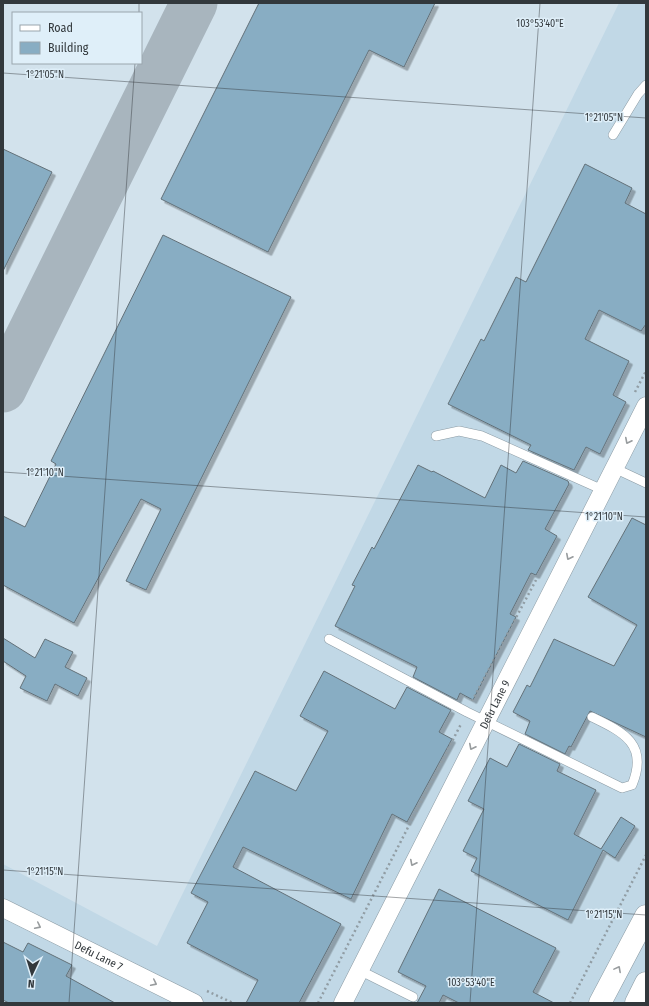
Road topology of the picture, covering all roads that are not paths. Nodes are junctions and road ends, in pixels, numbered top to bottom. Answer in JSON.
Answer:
{"nodes":[{"id":1,"x":646,"y":85,"type":"edge"},
{"id":2,"x":613,"y":135,"type":"dead end"},
{"id":3,"x":639,"y":403,"type":"edge"},
{"id":4,"x":436,"y":436,"type":"dead end"},
{"id":5,"x":614,"y":468,"type":"junction"},
{"id":6,"x":646,"y":483,"type":"edge"},
{"id":7,"x":603,"y":490,"type":"junction"},
{"id":8,"x":329,"y":639,"type":"dead end"},
{"id":9,"x":592,"y":717,"type":"dead end"},
{"id":10,"x":486,"y":721,"type":"junction"},
{"id":11,"x":3,"y":908,"type":"edge"},
{"id":12,"x":646,"y":916,"type":"edge"},
{"id":13,"x":359,"y":970,"type":"junction"},
{"id":14,"x":646,"y":983,"type":"edge"},
{"id":15,"x":413,"y":997,"type":"dead end"},
{"id":16,"x":194,"y":1003,"type":"edge"},
{"id":17,"x":343,"y":1003,"type":"edge"},
{"id":18,"x":600,"y":1003,"type":"edge"},
{"id":19,"x":636,"y":1003,"type":"edge"}],
"edges":[{"from":1,"to":2,"type":"lane"},
{"from":3,"to":5,"type":"street","name":"Defu Lane 9","one_way":true},
{"from":4,"to":7,"type":"lane"},
{"from":5,"to":6,"type":"lane"},
{"from":5,"to":7,"type":"street","name":"Defu Lane 9"},
{"from":7,"to":10,"type":"street","name":"Defu Lane 9","one_way":true},
{"from":8,"to":10,"type":"lane"},
{"from":9,"to":10,"type":"lane"},
{"from":10,"to":13,"type":"street","name":"Defu Lane 9","one_way":true},
{"from":11,"to":16,"type":"street","name":"Defu Lane 7","one_way":true},
{"from":18,"to":12,"type":"main road","one_way":true},
{"from":13,"to":15,"type":"lane"},
{"from":13,"to":17,"type":"street","name":"Defu Lane 9"},
{"from":14,"to":19,"type":"main road"}]}
